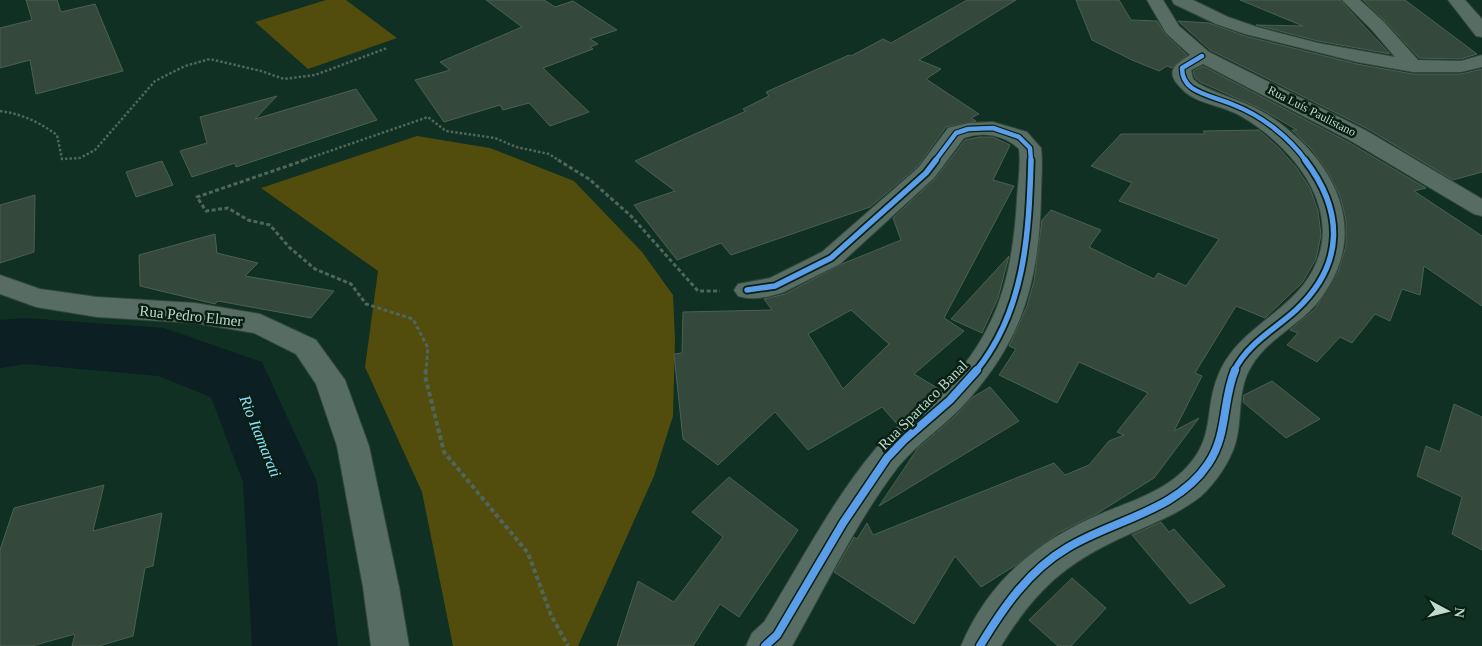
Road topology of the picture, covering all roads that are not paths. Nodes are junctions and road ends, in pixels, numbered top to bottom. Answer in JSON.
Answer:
{"nodes":[{"id":1,"x":1155,"y":0,"type":"edge"},
{"id":2,"x":1180,"y":0,"type":"edge"},
{"id":3,"x":1350,"y":0,"type":"edge"},
{"id":4,"x":1456,"y":0,"type":"edge"},
{"id":5,"x":1482,"y":32,"type":"edge"},
{"id":6,"x":1202,"y":56,"type":"junction"},
{"id":7,"x":1482,"y":61,"type":"edge"},
{"id":8,"x":1413,"y":66,"type":"junction"},
{"id":9,"x":1482,"y":209,"type":"edge"},
{"id":10,"x":0,"y":284,"type":"edge"},
{"id":11,"x":747,"y":290,"type":"road end"},
{"id":12,"x":390,"y":646,"type":"edge"},
{"id":13,"x":765,"y":646,"type":"edge"},
{"id":14,"x":980,"y":646,"type":"edge"}],
"edges":[{"from":1,"to":6,"type":"street","name":"Rua Luís Paulistano"},
{"from":2,"to":8,"type":"street"},
{"from":3,"to":8,"type":"street"},
{"from":4,"to":5,"type":"street"},
{"from":6,"to":9,"type":"street","name":"Rua Luís Paulistano"},
{"from":6,"to":14,"type":"street"},
{"from":7,"to":8,"type":"street"},
{"from":10,"to":12,"type":"street","name":"Rua Pedro Elmer"},
{"from":11,"to":13,"type":"street","name":"Rua Spartaco Banal"}]}
